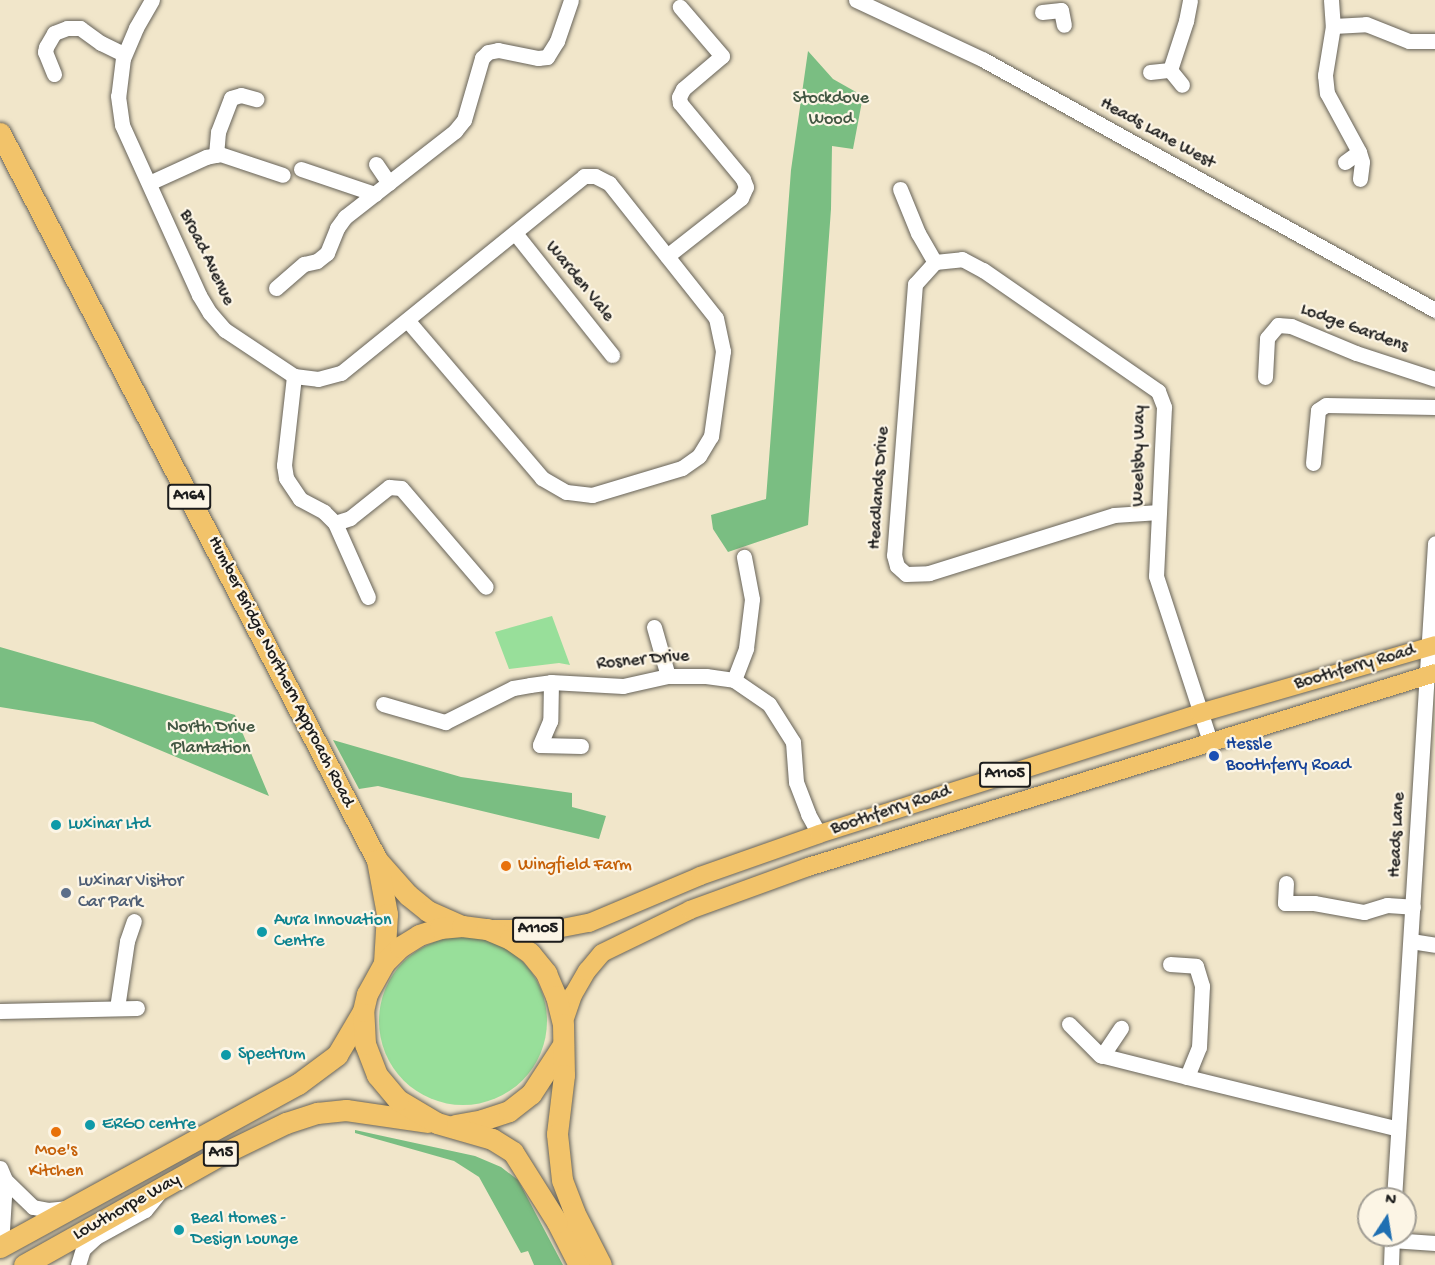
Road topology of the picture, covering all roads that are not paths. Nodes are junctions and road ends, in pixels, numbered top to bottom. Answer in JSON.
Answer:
{"nodes":[{"id":1,"x":153,"y":0,"type":"edge"},
{"id":2,"x":571,"y":0,"type":"edge"},
{"id":3,"x":856,"y":0,"type":"edge"},
{"id":4,"x":1190,"y":0,"type":"edge"},
{"id":5,"x":1331,"y":0,"type":"edge"},
{"id":6,"x":1064,"y":5,"type":"edge"},
{"id":7,"x":680,"y":7,"type":"dead end"},
{"id":8,"x":1042,"y":12,"type":"dead end"},
{"id":9,"x":1064,"y":25,"type":"dead end"},
{"id":10,"x":1333,"y":26,"type":"junction"},
{"id":11,"x":1435,"y":40,"type":"edge"},
{"id":12,"x":124,"y":54,"type":"junction"},
{"id":13,"x":1170,"y":70,"type":"junction"},
{"id":14,"x":1150,"y":72,"type":"dead end"},
{"id":15,"x":54,"y":74,"type":"dead end"},
{"id":16,"x":1182,"y":85,"type":"dead end"},
{"id":17,"x":256,"y":99,"type":"dead end"},
{"id":18,"x":0,"y":133,"type":"edge"},
{"id":19,"x":1359,"y":152,"type":"junction"},
{"id":20,"x":216,"y":154,"type":"junction"},
{"id":21,"x":1345,"y":162,"type":"dead end"},
{"id":22,"x":376,"y":164,"type":"dead end"},
{"id":23,"x":301,"y":169,"type":"dead end"},
{"id":24,"x":283,"y":174,"type":"dead end"},
{"id":25,"x":1360,"y":179,"type":"dead end"},
{"id":26,"x":149,"y":183,"type":"junction"},
{"id":27,"x":389,"y":183,"type":"junction"},
{"id":28,"x":900,"y":189,"type":"dead end"},
{"id":29,"x":375,"y":194,"type":"junction"},
{"id":30,"x":515,"y":233,"type":"junction"},
{"id":31,"x":667,"y":256,"type":"junction"},
{"id":32,"x":935,"y":262,"type":"junction"},
{"id":33,"x":276,"y":288,"type":"dead end"},
{"id":34,"x":1435,"y":310,"type":"edge"},
{"id":35,"x":408,"y":321,"type":"junction"},
{"id":36,"x":612,"y":354,"type":"dead end"},
{"id":37,"x":294,"y":376,"type":"junction"},
{"id":38,"x":1265,"y":377,"type":"dead end"},
{"id":39,"x":1435,"y":379,"type":"edge"},
{"id":40,"x":1435,"y":407,"type":"edge"},
{"id":41,"x":1313,"y":463,"type":"dead end"},
{"id":42,"x":1160,"y":512,"type":"junction"},
{"id":43,"x":335,"y":523,"type":"junction"},
{"id":44,"x":1435,"y":543,"type":"edge"},
{"id":45,"x":744,"y":557,"type":"dead end"},
{"id":46,"x":486,"y":587,"type":"dead end"},
{"id":47,"x":368,"y":597,"type":"dead end"},
{"id":48,"x":656,"y":626,"type":"dead end"},
{"id":49,"x":1431,"y":646,"type":"edge"},
{"id":50,"x":1431,"y":675,"type":"edge"},
{"id":51,"x":668,"y":676,"type":"junction"},
{"id":52,"x":734,"y":680,"type":"junction"},
{"id":53,"x":551,"y":682,"type":"junction"},
{"id":54,"x":383,"y":704,"type":"dead end"},
{"id":55,"x":1200,"y":713,"type":"junction"},
{"id":56,"x":1210,"y":741,"type":"junction"},
{"id":57,"x":582,"y":746,"type":"dead end"},
{"id":58,"x":819,"y":834,"type":"junction"},
{"id":59,"x":377,"y":860,"type":"junction"},
{"id":60,"x":1286,"y":883,"type":"dead end"},
{"id":61,"x":1413,"y":907,"type":"junction"},
{"id":62,"x":134,"y":921,"type":"dead end"},
{"id":63,"x":462,"y":926,"type":"junction"},
{"id":64,"x":487,"y":929,"type":"junction"},
{"id":65,"x":1411,"y":941,"type":"junction"},
{"id":66,"x":1435,"y":945,"type":"edge"},
{"id":67,"x":384,"y":963,"type":"junction"},
{"id":68,"x":1170,"y":964,"type":"dead end"},
{"id":69,"x":117,"y":1008,"type":"junction"},
{"id":70,"x":137,"y":1008,"type":"dead end"},
{"id":71,"x":0,"y":1011,"type":"edge"},
{"id":72,"x":23,"y":1011,"type":"junction"},
{"id":73,"x":363,"y":1011,"type":"junction"},
{"id":74,"x":0,"y":1017,"type":"edge"},
{"id":75,"x":1069,"y":1024,"type":"dead end"},
{"id":76,"x":1121,"y":1028,"type":"dead end"},
{"id":77,"x":563,"y":1034,"type":"junction"},
{"id":78,"x":1102,"y":1056,"type":"junction"},
{"id":79,"x":1187,"y":1077,"type":"junction"},
{"id":80,"x":444,"y":1124,"type":"junction"},
{"id":81,"x":1398,"y":1129,"type":"junction"},
{"id":82,"x":3,"y":1174,"type":"edge"},
{"id":83,"x":1395,"y":1187,"type":"edge"},
{"id":84,"x":161,"y":1189,"type":"junction"},
{"id":85,"x":72,"y":1207,"type":"junction"},
{"id":86,"x":1417,"y":1241,"type":"edge"},
{"id":87,"x":1435,"y":1243,"type":"edge"},
{"id":88,"x":1,"y":1246,"type":"edge"},
{"id":89,"x":1391,"y":1247,"type":"edge"},
{"id":90,"x":24,"y":1265,"type":"edge"},
{"id":91,"x":78,"y":1265,"type":"edge"},
{"id":92,"x":579,"y":1265,"type":"edge"},
{"id":93,"x":602,"y":1265,"type":"edge"},
{"id":94,"x":1391,"y":1265,"type":"edge"}],
"edges":[{"from":1,"to":12,"type":"street","name":"Broad Avenue"},
{"from":2,"to":27,"type":"street"},
{"from":3,"to":34,"type":"street","name":"Heads Lane West"},
{"from":4,"to":13,"type":"street"},
{"from":5,"to":10,"type":"street"},
{"from":6,"to":8,"type":"street"},
{"from":6,"to":9,"type":"street"},
{"from":7,"to":31,"type":"street"},
{"from":10,"to":11,"type":"street"},
{"from":10,"to":19,"type":"street"},
{"from":12,"to":15,"type":"street"},
{"from":12,"to":26,"type":"street","name":"Broad Avenue"},
{"from":13,"to":14,"type":"street"},
{"from":13,"to":16,"type":"street"},
{"from":17,"to":20,"type":"street"},
{"from":18,"to":59,"type":"highway","name":"Humber Bridge Northern Approach Road","number":"A164"},
{"from":19,"to":21,"type":"street"},
{"from":19,"to":25,"type":"street"},
{"from":20,"to":24,"type":"street"},
{"from":20,"to":26,"type":"street"},
{"from":22,"to":27,"type":"street"},
{"from":23,"to":29,"type":"street"},
{"from":26,"to":37,"type":"street","name":"Broad Avenue"},
{"from":27,"to":29,"type":"street"},
{"from":28,"to":32,"type":"street"},
{"from":29,"to":33,"type":"street"},
{"from":30,"to":31,"type":"street","name":"Broad Avenue"},
{"from":30,"to":35,"type":"street","name":"Broad Avenue"},
{"from":30,"to":36,"type":"street","name":"Warden Vale"},
{"from":31,"to":35,"type":"street","name":"Broad Avenue"},
{"from":32,"to":42,"type":"street","name":"Weelsby Way"},
{"from":32,"to":42,"type":"street","name":"Headlands Drive"},
{"from":35,"to":37,"type":"street","name":"Broad Avenue"},
{"from":37,"to":43,"type":"street"},
{"from":38,"to":39,"type":"street","name":"Lodge Gardens"},
{"from":40,"to":41,"type":"street"},
{"from":42,"to":55,"type":"street","name":"Weelsby Way"},
{"from":43,"to":46,"type":"street"},
{"from":43,"to":47,"type":"street"},
{"from":44,"to":49,"type":"street","name":"Heads Lane"},
{"from":45,"to":52,"type":"street"},
{"from":48,"to":51,"type":"street"},
{"from":49,"to":50,"type":"street","name":"Heads Lane"},
{"from":49,"to":55,"type":"main road","name":"Boothferry Road","number":"A1105"},
{"from":50,"to":56,"type":"main road","name":"Boothferry Road","number":"A1105"},
{"from":50,"to":61,"type":"street","name":"Heads Lane"},
{"from":51,"to":52,"type":"street","name":"Rosner Drive"},
{"from":51,"to":53,"type":"street","name":"Rosner Drive"},
{"from":52,"to":58,"type":"street","name":"Rosner Drive"},
{"from":53,"to":54,"type":"street","name":"Rosner Drive"},
{"from":53,"to":57,"type":"street"},
{"from":55,"to":56,"type":"street","name":"Weelsby Way"},
{"from":55,"to":58,"type":"main road","name":"Boothferry Road","number":"A1105"},
{"from":56,"to":77,"type":"main road","name":"Boothferry Road","number":"A1105"},
{"from":58,"to":64,"type":"main road","name":"Boothferry Road","number":"A1105"},
{"from":59,"to":63,"type":"highway","number":"A164"},
{"from":59,"to":67,"type":"highway","number":"A164"},
{"from":60,"to":61,"type":"street"},
{"from":61,"to":65,"type":"street","name":"Heads Lane"},
{"from":62,"to":69,"type":"street"},
{"from":63,"to":64,"type":"highway"},
{"from":63,"to":67,"type":"highway"},
{"from":64,"to":77,"type":"highway"},
{"from":65,"to":66,"type":"street"},
{"from":65,"to":81,"type":"street","name":"Heads Lane"},
{"from":67,"to":73,"type":"highway"},
{"from":68,"to":79,"type":"street"},
{"from":69,"to":70,"type":"street"},
{"from":69,"to":72,"type":"street"},
{"from":71,"to":72,"type":"street"},
{"from":72,"to":74,"type":"street"},
{"from":73,"to":80,"type":"highway"},
{"from":73,"to":85,"type":"highway","name":"Lowthorpe Way","number":"A15"},
{"from":75,"to":78,"type":"street"},
{"from":76,"to":78,"type":"street"},
{"from":77,"to":80,"type":"highway"},
{"from":77,"to":93,"type":"highway"},
{"from":78,"to":79,"type":"street"},
{"from":79,"to":81,"type":"street"},
{"from":80,"to":84,"type":"highway","name":"Lowthorpe Way","number":"A15"},
{"from":80,"to":92,"type":"highway","number":"A15"},
{"from":81,"to":83,"type":"street","name":"Heads Lane"},
{"from":82,"to":85,"type":"street"},
{"from":82,"to":88,"type":"street"},
{"from":84,"to":90,"type":"highway","name":"Lowthorpe Way","number":"A15"},
{"from":84,"to":91,"type":"street"},
{"from":85,"to":88,"type":"highway","name":"Lowthorpe Way","number":"A15"},
{"from":86,"to":87,"type":"street"},
{"from":89,"to":94,"type":"street"}]}
